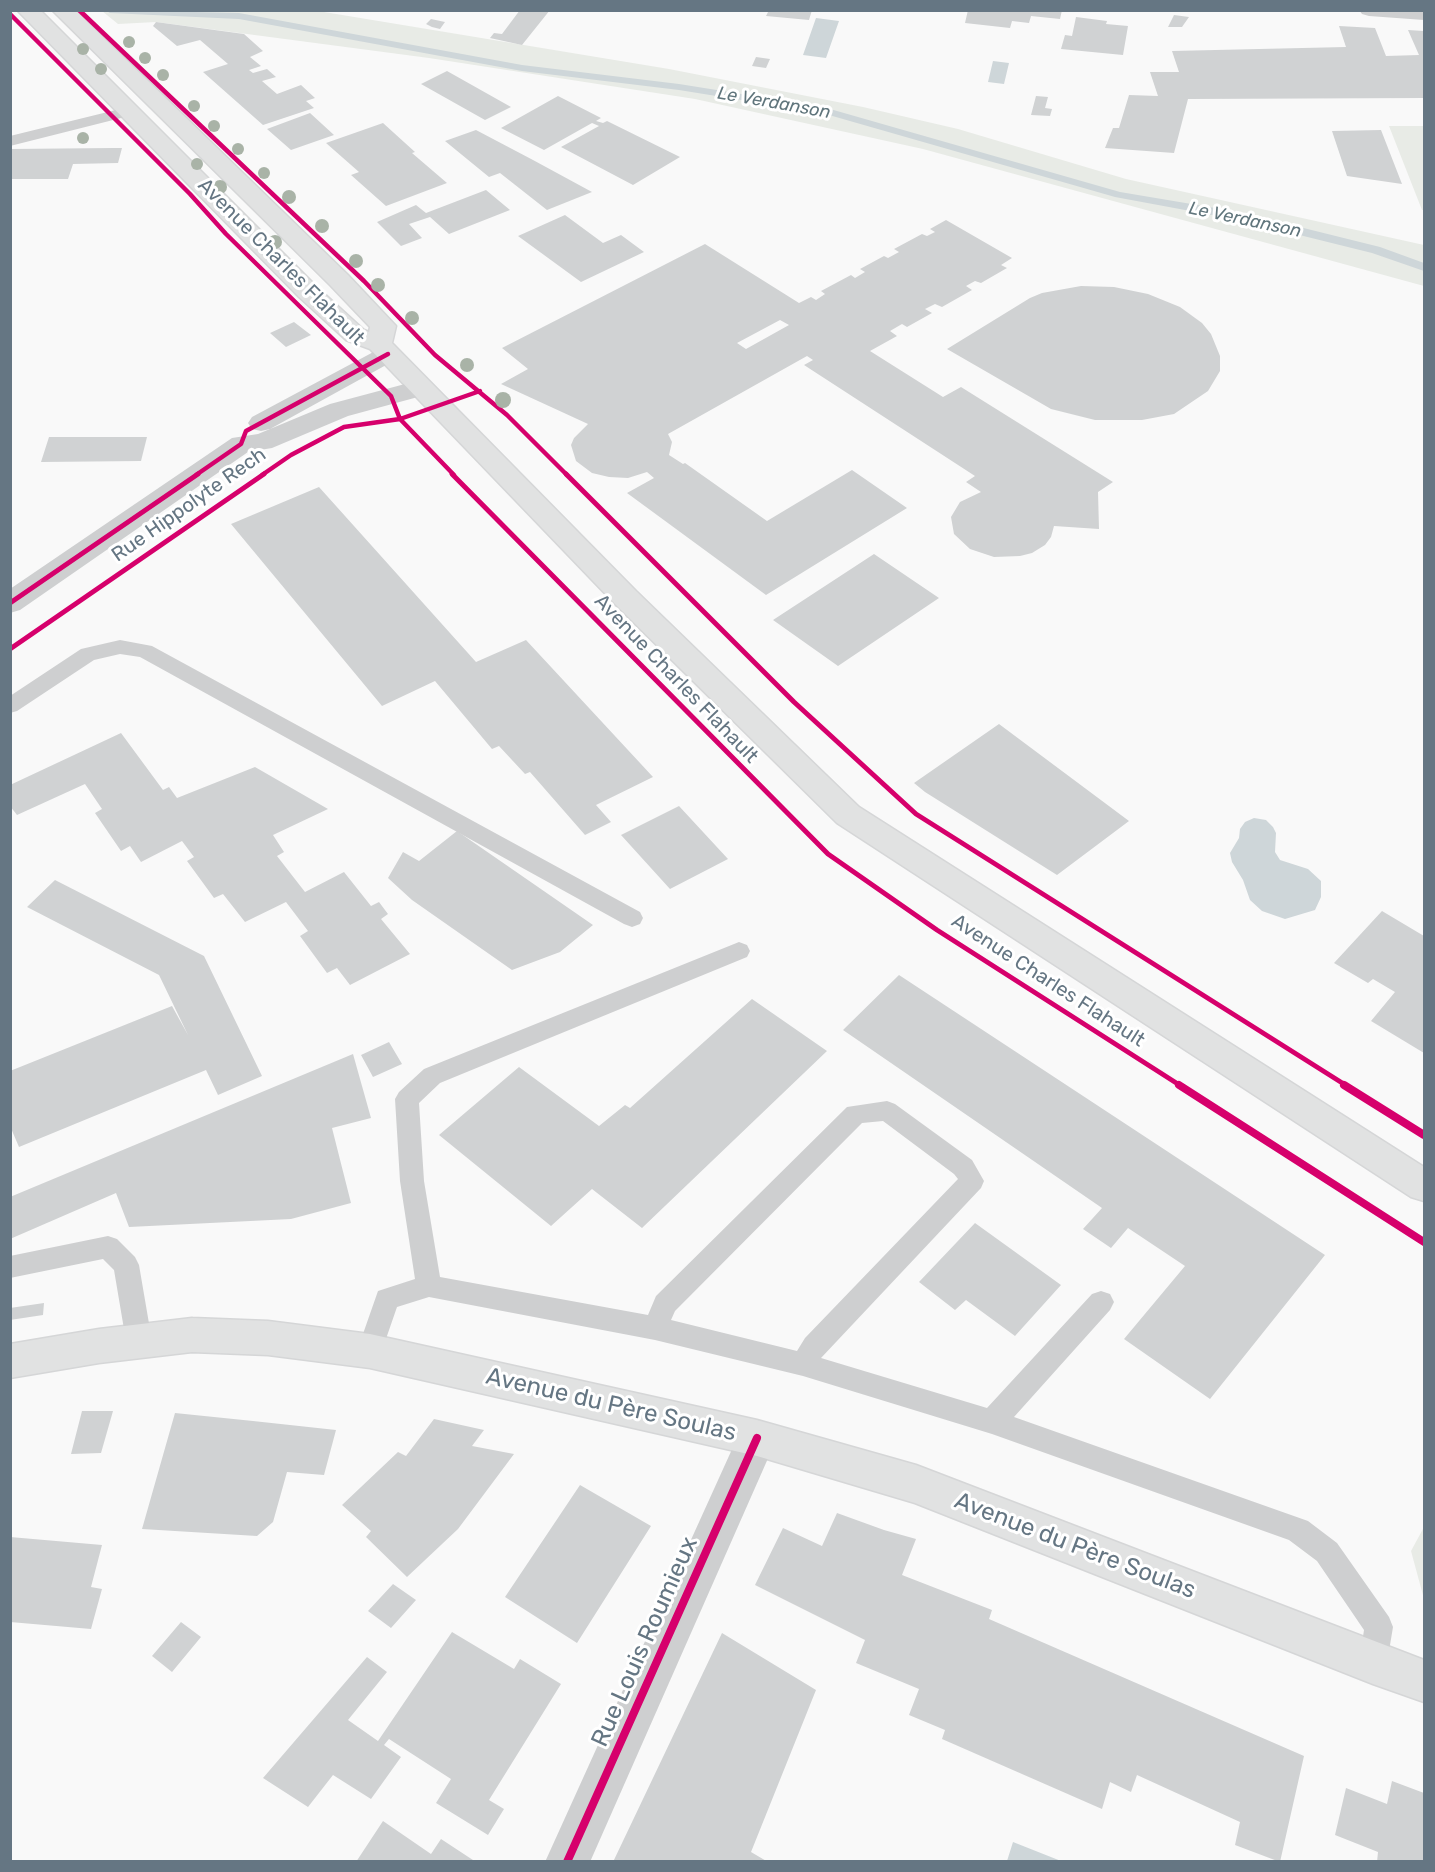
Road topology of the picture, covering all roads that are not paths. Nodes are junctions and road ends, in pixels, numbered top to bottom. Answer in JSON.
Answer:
{"nodes":[{"id":1,"x":27,"y":10,"type":"edge"},
{"id":2,"x":62,"y":10,"type":"edge"},
{"id":3,"x":1369,"y":10,"type":"edge"},
{"id":4,"x":1425,"y":14,"type":"edge"},
{"id":5,"x":128,"y":112,"type":"junction"},
{"id":6,"x":10,"y":141,"type":"edge"},
{"id":7,"x":384,"y":349,"type":"junction"},
{"id":8,"x":420,"y":388,"type":"junction"},
{"id":9,"x":241,"y":444,"type":"junction"},
{"id":10,"x":10,"y":603,"type":"edge"},
{"id":11,"x":10,"y":706,"type":"edge"},
{"id":12,"x":632,"y":918,"type":"dead end"},
{"id":13,"x":740,"y":951,"type":"dead end"},
{"id":14,"x":1425,"y":1186,"type":"edge"},
{"id":15,"x":10,"y":1267,"type":"edge"},
{"id":16,"x":429,"y":1286,"type":"junction"},
{"id":17,"x":1101,"y":1302,"type":"dead end"},
{"id":18,"x":655,"y":1328,"type":"junction"},
{"id":19,"x":139,"y":1341,"type":"junction"},
{"id":20,"x":370,"y":1351,"type":"junction"},
{"id":21,"x":10,"y":1362,"type":"edge"},
{"id":22,"x":802,"y":1365,"type":"junction"},
{"id":23,"x":992,"y":1422,"type":"junction"},
{"id":24,"x":757,"y":1438,"type":"junction"},
{"id":25,"x":1373,"y":1663,"type":"junction"},
{"id":26,"x":1425,"y":1681,"type":"edge"},
{"id":27,"x":567,"y":1862,"type":"edge"}],
"edges":[{"from":1,"to":5,"type":"main road","name":"Avenue Charles Flahault"},
{"from":2,"to":7,"type":"main road","name":"Avenue Charles Flahault"},
{"from":3,"to":4,"type":"street"},
{"from":5,"to":6,"type":"lane"},
{"from":5,"to":7,"type":"main road","name":"Avenue Charles Flahault"},
{"from":7,"to":8,"type":"main road","name":"Avenue Charles Flahault"},
{"from":7,"to":9,"type":"street","name":"Rue Hippolyte Rech"},
{"from":8,"to":9,"type":"street","name":"Rue Hippolyte Rech"},
{"from":8,"to":14,"type":"main road","name":"Avenue Charles Flahault"},
{"from":9,"to":10,"type":"street","name":"Rue Hippolyte Rech"},
{"from":11,"to":12,"type":"lane"},
{"from":13,"to":16,"type":"lane"},
{"from":15,"to":19,"type":"lane"},
{"from":16,"to":18,"type":"lane"},
{"from":16,"to":20,"type":"lane"},
{"from":17,"to":23,"type":"lane"},
{"from":18,"to":22,"type":"lane"},
{"from":18,"to":22,"type":"lane"},
{"from":19,"to":20,"type":"main road","name":"Avenue du Père Soulas"},
{"from":19,"to":21,"type":"main road","name":"Avenue du Père Soulas"},
{"from":20,"to":24,"type":"main road","name":"Avenue du Père Soulas"},
{"from":22,"to":23,"type":"lane"},
{"from":23,"to":25,"type":"lane"},
{"from":24,"to":25,"type":"main road","name":"Avenue du Père Soulas"},
{"from":24,"to":27,"type":"street","name":"Rue Louis Roumieux"},
{"from":25,"to":26,"type":"main road","name":"Avenue du Père Soulas"}]}
